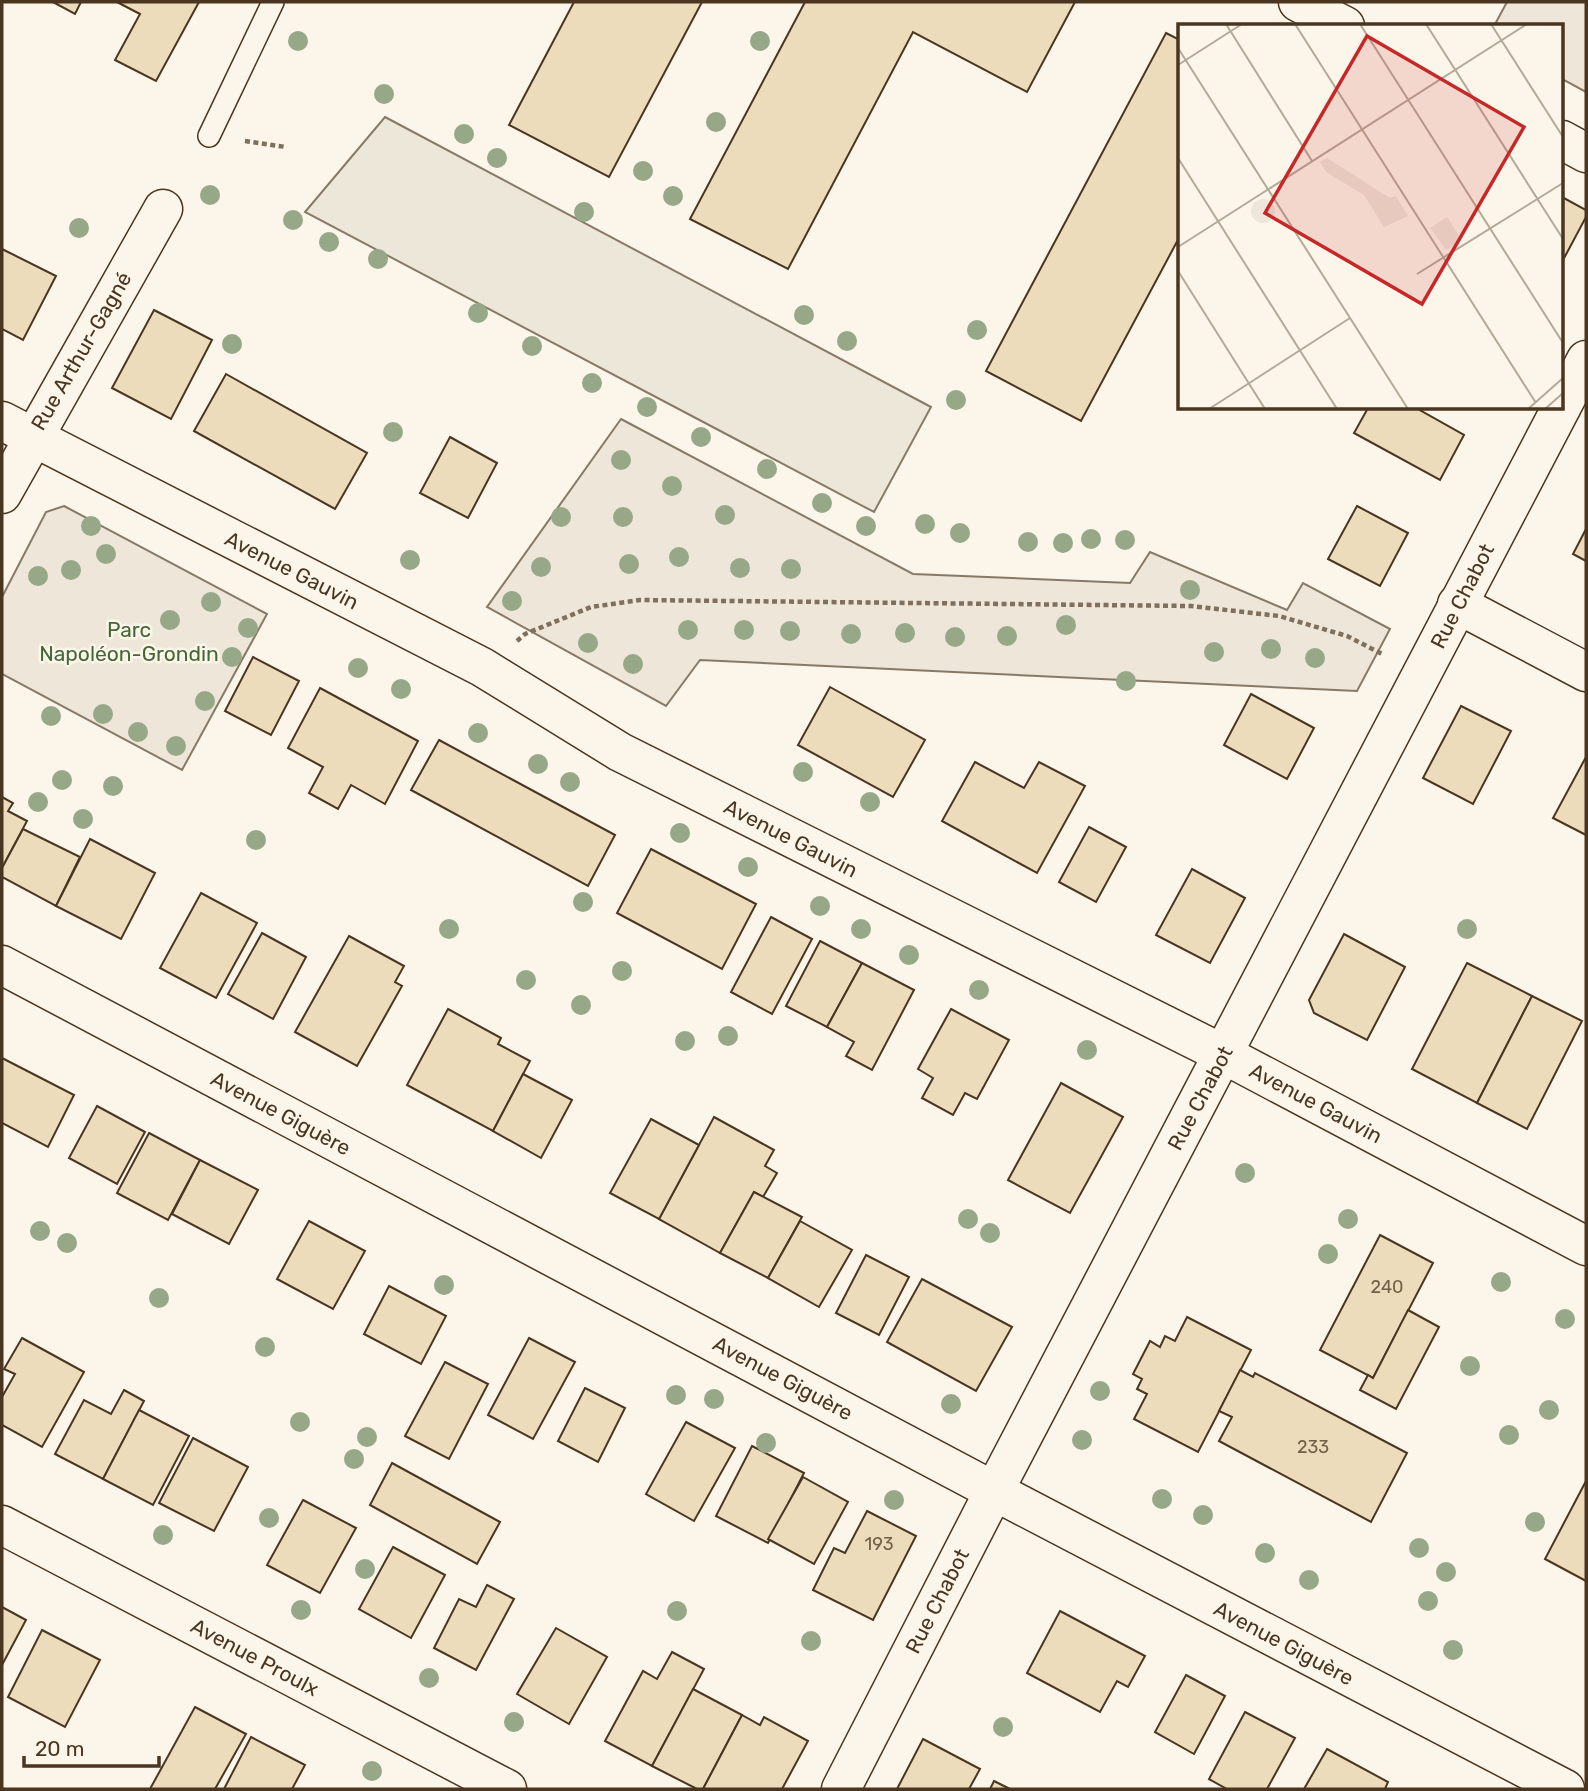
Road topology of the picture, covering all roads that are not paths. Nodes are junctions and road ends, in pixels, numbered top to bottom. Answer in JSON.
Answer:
{"nodes":[{"id":1,"x":273,"y":2,"type":"edge"},
{"id":2,"x":1298,"y":2,"type":"edge"},
{"id":3,"x":1341,"y":24,"type":"edge"},
{"id":4,"x":209,"y":136,"type":"dead end"},
{"id":5,"x":1564,"y":141,"type":"edge"},
{"id":6,"x":1586,"y":153,"type":"edge"},
{"id":7,"x":163,"y":209,"type":"dead end"},
{"id":8,"x":1586,"y":359,"type":"edge"},
{"id":9,"x":1564,"y":401,"type":"edge"},
{"id":10,"x":1559,"y":410,"type":"edge"},
{"id":11,"x":17,"y":428,"type":"edge"},
{"id":12,"x":2,"y":494,"type":"edge"},
{"id":13,"x":1457,"y":604,"type":"junction"},
{"id":14,"x":1586,"y":672,"type":"edge"},
{"id":15,"x":2,"y":965,"type":"edge"},
{"id":16,"x":1223,"y":1054,"type":"junction"},
{"id":17,"x":1586,"y":1246,"type":"edge"},
{"id":18,"x":994,"y":1490,"type":"junction"},
{"id":19,"x":2,"y":1525,"type":"edge"},
{"id":20,"x":508,"y":1789,"type":"edge"},
{"id":21,"x":841,"y":1789,"type":"edge"},
{"id":22,"x":1565,"y":1789,"type":"edge"}],
"edges":[{"from":1,"to":4,"type":"lane"},
{"from":2,"to":3,"type":"street"},
{"from":5,"to":6,"type":"street"},
{"from":7,"to":11,"type":"street","name":"Rue Arthur-Gagné"},
{"from":8,"to":9,"type":"street","name":"Rue Chabot"},
{"from":10,"to":13,"type":"street","name":"Rue Chabot"},
{"from":11,"to":12,"type":"street","name":"Rue Arthur-Gagné"},
{"from":11,"to":16,"type":"street","name":"Avenue Gauvin"},
{"from":13,"to":14,"type":"street"},
{"from":13,"to":16,"type":"street","name":"Rue Chabot"},
{"from":15,"to":18,"type":"street","name":"Avenue Giguère"},
{"from":16,"to":17,"type":"street","name":"Avenue Gauvin"},
{"from":16,"to":18,"type":"street","name":"Rue Chabot"},
{"from":18,"to":21,"type":"street","name":"Rue Chabot"},
{"from":18,"to":22,"type":"street","name":"Avenue Giguère"},
{"from":19,"to":20,"type":"street","name":"Avenue Proulx"}]}
